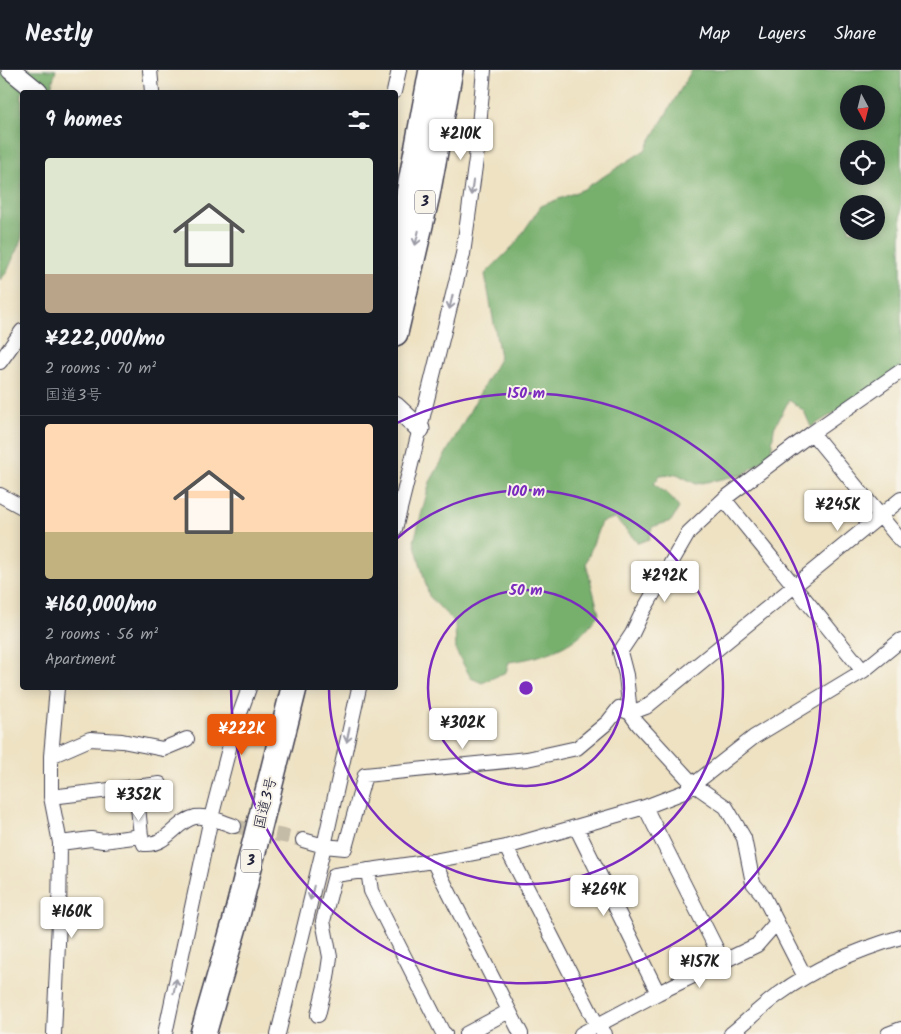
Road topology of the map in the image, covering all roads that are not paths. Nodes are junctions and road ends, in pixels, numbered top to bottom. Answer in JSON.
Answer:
{"nodes":[{"id":1,"x":11,"y":70,"type":"edge"},
{"id":2,"x":150,"y":70,"type":"edge"},
{"id":3,"x":399,"y":70,"type":"edge"},
{"id":4,"x":432,"y":70,"type":"edge"},
{"id":5,"x":450,"y":70,"type":"edge"},
{"id":6,"x":484,"y":70,"type":"edge"},
{"id":7,"x":36,"y":90,"type":"edge"},
{"id":8,"x":152,"y":90,"type":"edge"},
{"id":9,"x":394,"y":90,"type":"edge"},
{"id":10,"x":398,"y":242,"type":"edge"},
{"id":11,"x":398,"y":320,"type":"edge"},
{"id":12,"x":20,"y":335,"type":"edge"},
{"id":13,"x":0,"y":362,"type":"edge"},
{"id":14,"x":901,"y":371,"type":"edge"},
{"id":15,"x":398,"y":409,"type":"edge"},
{"id":16,"x":420,"y":429,"type":"junction"},
{"id":17,"x":812,"y":433,"type":"junction"},
{"id":18,"x":0,"y":495,"type":"edge"},
{"id":19,"x":724,"y":499,"type":"junction"},
{"id":20,"x":901,"y":499,"type":"edge"},
{"id":21,"x":20,"y":506,"type":"edge"},
{"id":22,"x":880,"y":516,"type":"junction"},
{"id":23,"x":398,"y":517,"type":"edge"},
{"id":24,"x":901,"y":541,"type":"edge"},
{"id":25,"x":794,"y":587,"type":"junction"},
{"id":26,"x":901,"y":640,"type":"edge"},
{"id":27,"x":863,"y":671,"type":"junction"},
{"id":28,"x":56,"y":690,"type":"edge"},
{"id":29,"x":248,"y":690,"type":"edge"},
{"id":30,"x":293,"y":690,"type":"edge"},
{"id":31,"x":309,"y":690,"type":"edge"},
{"id":32,"x":359,"y":690,"type":"edge"},
{"id":33,"x":630,"y":713,"type":"junction"},
{"id":34,"x":187,"y":739,"type":"dead end"},
{"id":35,"x":51,"y":756,"type":"junction"},
{"id":36,"x":160,"y":784,"type":"dead end"},
{"id":37,"x":693,"y":784,"type":"junction"},
{"id":38,"x":136,"y":787,"type":"junction"},
{"id":39,"x":51,"y":797,"type":"junction"},
{"id":40,"x":645,"y":807,"type":"junction"},
{"id":41,"x":211,"y":818,"type":"junction"},
{"id":42,"x":234,"y":826,"type":"tunnel mouth"},
{"id":43,"x":576,"y":827,"type":"junction"},
{"id":44,"x":141,"y":836,"type":"junction"},
{"id":45,"x":303,"y":840,"type":"tunnel mouth"},
{"id":46,"x":60,"y":843,"type":"junction"},
{"id":47,"x":324,"y":846,"type":"junction"},
{"id":48,"x":506,"y":847,"type":"junction"},
{"id":49,"x":433,"y":861,"type":"junction"},
{"id":50,"x":368,"y":870,"type":"junction"},
{"id":51,"x":777,"y":922,"type":"junction"},
{"id":52,"x":901,"y":937,"type":"edge"},
{"id":53,"x":723,"y":962,"type":"junction"},
{"id":54,"x":805,"y":977,"type":"junction"},
{"id":55,"x":658,"y":993,"type":"junction"},
{"id":56,"x":510,"y":1011,"type":"junction"},
{"id":57,"x":318,"y":1016,"type":"dead end"},
{"id":58,"x":901,"y":1029,"type":"edge"},
{"id":59,"x":601,"y":1030,"type":"edge"},
{"id":60,"x":54,"y":1034,"type":"edge"},
{"id":61,"x":165,"y":1034,"type":"edge"},
{"id":62,"x":203,"y":1034,"type":"edge"},
{"id":63,"x":220,"y":1034,"type":"edge"},
{"id":64,"x":278,"y":1034,"type":"edge"},
{"id":65,"x":445,"y":1034,"type":"edge"},
{"id":66,"x":466,"y":1034,"type":"edge"},
{"id":67,"x":521,"y":1034,"type":"edge"},
{"id":68,"x":581,"y":1034,"type":"edge"},
{"id":69,"x":731,"y":1034,"type":"edge"},
{"id":70,"x":888,"y":1034,"type":"edge"}],
"edges":[{"from":1,"to":7,"type":"street"},
{"from":2,"to":8,"type":"street"},
{"from":3,"to":9,"type":"street"},
{"from":4,"to":10,"type":"highway","number":"3"},
{"from":5,"to":11,"type":"highway","number":"3","one_way":true},
{"from":6,"to":16,"type":"street","one_way":true},
{"from":12,"to":13,"type":"street"},
{"from":14,"to":17,"type":"street"},
{"from":15,"to":16,"type":"street"},
{"from":16,"to":23,"type":"street"},
{"from":17,"to":19,"type":"street"},
{"from":17,"to":22,"type":"street"},
{"from":18,"to":21,"type":"street"},
{"from":19,"to":25,"type":"street"},
{"from":19,"to":33,"type":"street"},
{"from":20,"to":22,"type":"street"},
{"from":22,"to":24,"type":"street"},
{"from":22,"to":25,"type":"street"},
{"from":25,"to":27,"type":"street"},
{"from":25,"to":33,"type":"street"},
{"from":26,"to":27,"type":"street"},
{"from":27,"to":37,"type":"street"},
{"from":28,"to":35,"type":"street"},
{"from":29,"to":41,"type":"street"},
{"from":30,"to":62,"type":"highway","name":"国道3号","number":"3"},
{"from":31,"to":63,"type":"highway","name":"国道3号","number":"3"},
{"from":32,"to":47,"type":"street","one_way":true},
{"from":33,"to":37,"type":"street"},
{"from":33,"to":47,"type":"street"},
{"from":34,"to":35,"type":"street"},
{"from":35,"to":39,"type":"street"},
{"from":36,"to":38,"type":"street"},
{"from":37,"to":40,"type":"street"},
{"from":37,"to":51,"type":"street"},
{"from":38,"to":39,"type":"street"},
{"from":38,"to":44,"type":"street"},
{"from":39,"to":46,"type":"street"},
{"from":40,"to":43,"type":"street"},
{"from":40,"to":53,"type":"street"},
{"from":41,"to":42,"type":"street"},
{"from":41,"to":44,"type":"street"},
{"from":61,"to":41,"type":"street","one_way":true},
{"from":43,"to":48,"type":"street"},
{"from":43,"to":55,"type":"street"},
{"from":44,"to":46,"type":"street"},
{"from":45,"to":47,"type":"street"},
{"from":46,"to":60,"type":"street"},
{"from":47,"to":64,"type":"street","one_way":true},
{"from":48,"to":49,"type":"street"},
{"from":48,"to":59,"type":"street"},
{"from":49,"to":50,"type":"street"},
{"from":49,"to":56,"type":"street"},
{"from":50,"to":57,"type":"street"},
{"from":50,"to":65,"type":"street"},
{"from":51,"to":53,"type":"street"},
{"from":51,"to":54,"type":"street"},
{"from":52,"to":54,"type":"street"},
{"from":53,"to":55,"type":"street"},
{"from":54,"to":69,"type":"street"},
{"from":55,"to":59,"type":"street"},
{"from":56,"to":66,"type":"street"},
{"from":56,"to":67,"type":"street"},
{"from":58,"to":70,"type":"street"},
{"from":59,"to":68,"type":"street"}]}
